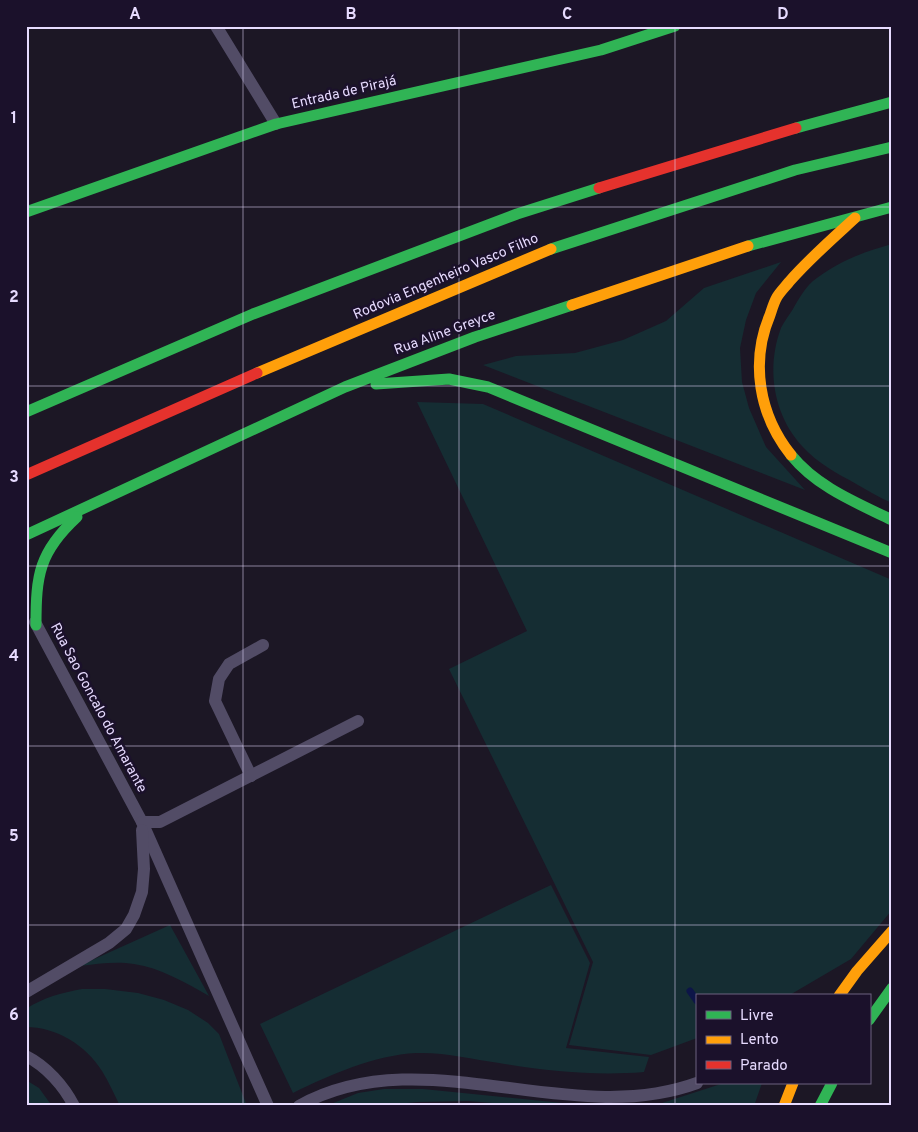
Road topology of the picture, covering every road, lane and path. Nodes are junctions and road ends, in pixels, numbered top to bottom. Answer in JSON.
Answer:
{"nodes":[{"id":1,"x":216,"y":26,"type":"edge"},
{"id":2,"x":675,"y":26,"type":"edge"},
{"id":3,"x":892,"y":102,"type":"edge"},
{"id":4,"x":837,"y":105,"type":"dead end"},
{"id":5,"x":276,"y":124,"type":"junction"},
{"id":6,"x":763,"y":137,"type":"junction"},
{"id":7,"x":892,"y":147,"type":"edge"},
{"id":8,"x":892,"y":207,"type":"edge"},
{"id":9,"x":26,"y":212,"type":"edge"},
{"id":10,"x":859,"y":215,"type":"junction"},
{"id":11,"x":345,"y":387,"type":"junction"},
{"id":12,"x":26,"y":412,"type":"edge"},
{"id":13,"x":26,"y":475,"type":"edge"},
{"id":14,"x":89,"y":507,"type":"junction"},
{"id":15,"x":892,"y":520,"type":"edge"},
{"id":16,"x":26,"y":535,"type":"edge"},
{"id":17,"x":892,"y":553,"type":"edge"},
{"id":18,"x":26,"y":609,"type":"edge"},
{"id":19,"x":36,"y":624,"type":"junction"},
{"id":20,"x":263,"y":645,"type":"dead end"},
{"id":21,"x":358,"y":721,"type":"dead end"},
{"id":22,"x":251,"y":776,"type":"junction"},
{"id":23,"x":142,"y":822,"type":"junction"},
{"id":24,"x":892,"y":931,"type":"edge"},
{"id":25,"x":892,"y":988,"type":"edge"},
{"id":26,"x":26,"y":992,"type":"edge"},
{"id":27,"x":840,"y":994,"type":"edge"},
{"id":28,"x":870,"y":1019,"type":"edge"},
{"id":29,"x":26,"y":1056,"type":"edge"},
{"id":30,"x":696,"y":1083,"type":"edge"},
{"id":31,"x":793,"y":1084,"type":"edge"},
{"id":32,"x":831,"y":1084,"type":"edge"},
{"id":33,"x":74,"y":1106,"type":"edge"},
{"id":34,"x":268,"y":1106,"type":"edge"},
{"id":35,"x":299,"y":1106,"type":"edge"},
{"id":36,"x":784,"y":1106,"type":"edge"},
{"id":37,"x":820,"y":1106,"type":"edge"}],
"edges":[{"from":1,"to":5,"type":"lane"},
{"from":2,"to":5,"type":"main road","name":"Entrada de Pirajá"},
{"from":3,"to":6,"type":"main road"},
{"from":4,"to":6,"type":"main road"},
{"from":5,"to":9,"type":"main road","name":"Entrada de Pirajá"},
{"from":6,"to":12,"type":"main road"},
{"from":7,"to":13,"type":"main road","name":"Rodovia Engenheiro Vasco Filho"},
{"from":8,"to":10,"type":"main road","name":"Rua Aline Greyce"},
{"from":10,"to":11,"type":"main road","name":"Rua Aline Greyce"},
{"from":10,"to":15,"type":"main road"},
{"from":11,"to":14,"type":"main road","name":"Rua Aline Greyce"},
{"from":11,"to":17,"type":"main road"},
{"from":14,"to":16,"type":"main road","name":"Rua Aline Greyce"},
{"from":14,"to":19,"type":"main road"},
{"from":18,"to":19,"type":"lane","name":"Rua Sao Goncalo do Amarante"},
{"from":19,"to":23,"type":"lane","name":"Rua Sao Goncalo do Amarante"},
{"from":20,"to":22,"type":"lane"},
{"from":21,"to":22,"type":"lane"},
{"from":22,"to":23,"type":"lane"},
{"from":23,"to":26,"type":"lane"},
{"from":23,"to":34,"type":"lane","name":"Rua Sao Goncalo do Amarante"},
{"from":24,"to":27,"type":"main road"},
{"from":25,"to":28,"type":"main road"},
{"from":29,"to":33,"type":"lane"},
{"from":30,"to":35,"type":"lane"},
{"from":31,"to":36,"type":"main road"},
{"from":32,"to":37,"type":"main road"}]}
